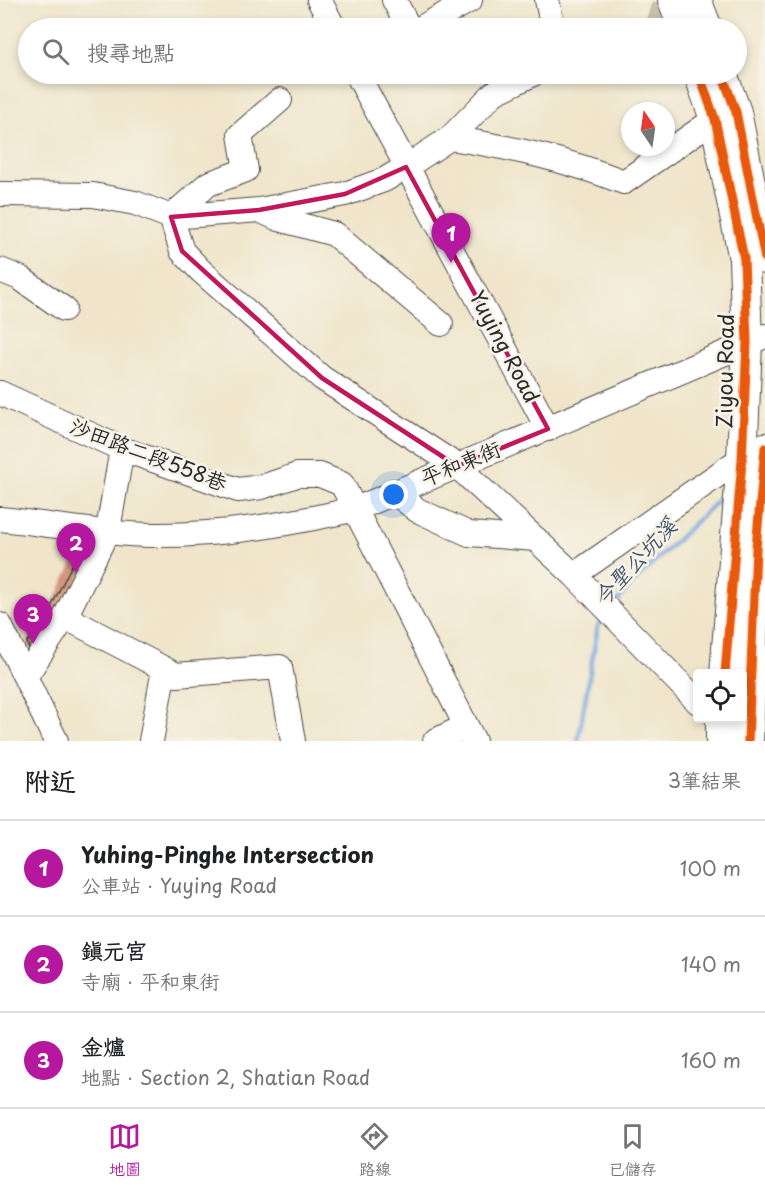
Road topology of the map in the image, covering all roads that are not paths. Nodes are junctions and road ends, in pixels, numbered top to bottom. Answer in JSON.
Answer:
{"nodes":[{"id":1,"x":319,"y":0,"type":"edge"},
{"id":2,"x":394,"y":0,"type":"edge"},
{"id":3,"x":470,"y":0,"type":"edge"},
{"id":4,"x":674,"y":0,"type":"edge"},
{"id":5,"x":696,"y":0,"type":"edge"},
{"id":6,"x":329,"y":18,"type":"edge"},
{"id":7,"x":404,"y":18,"type":"edge"},
{"id":8,"x":438,"y":18,"type":"edge"},
{"id":9,"x":680,"y":18,"type":"edge"},
{"id":10,"x":703,"y":18,"type":"edge"},
{"id":11,"x":362,"y":84,"type":"edge"},
{"id":12,"x":512,"y":84,"type":"edge"},
{"id":13,"x":703,"y":84,"type":"edge"},
{"id":14,"x":726,"y":84,"type":"edge"},
{"id":15,"x":280,"y":100,"type":"dead end"},
{"id":16,"x":715,"y":119,"type":"junction"},
{"id":17,"x":450,"y":138,"type":"junction"},
{"id":18,"x":406,"y":167,"type":"junction"},
{"id":19,"x":0,"y":194,"type":"edge"},
{"id":20,"x":259,"y":210,"type":"junction"},
{"id":21,"x":171,"y":217,"type":"junction"},
{"id":22,"x":765,"y":259,"type":"edge"},
{"id":23,"x":0,"y":270,"type":"edge"},
{"id":24,"x":64,"y":309,"type":"dead end"},
{"id":25,"x":441,"y":324,"type":"dead end"},
{"id":26,"x":756,"y":339,"type":"edge"},
{"id":27,"x":0,"y":393,"type":"edge"},
{"id":28,"x":548,"y":429,"type":"junction"},
{"id":29,"x":765,"y":439,"type":"edge"},
{"id":30,"x":122,"y":449,"type":"junction"},
{"id":31,"x":753,"y":454,"type":"edge"},
{"id":32,"x":457,"y":466,"type":"junction"},
{"id":33,"x":393,"y":491,"type":"junction"},
{"id":34,"x":356,"y":509,"type":"junction"},
{"id":35,"x":0,"y":519,"type":"edge"},
{"id":36,"x":108,"y":530,"type":"junction"},
{"id":37,"x":536,"y":539,"type":"junction"},
{"id":38,"x":574,"y":574,"type":"junction"},
{"id":39,"x":65,"y":617,"type":"junction"},
{"id":40,"x":0,"y":625,"type":"edge"},
{"id":41,"x":164,"y":669,"type":"junction"},
{"id":42,"x":725,"y":669,"type":"edge"},
{"id":43,"x":25,"y":676,"type":"junction"},
{"id":44,"x":693,"y":697,"type":"edge"},
{"id":45,"x":470,"y":733,"type":"edge"},
{"id":46,"x":56,"y":741,"type":"edge"},
{"id":47,"x":151,"y":741,"type":"edge"},
{"id":48,"x":293,"y":741,"type":"edge"},
{"id":49,"x":435,"y":741,"type":"edge"},
{"id":50,"x":748,"y":741,"type":"edge"}],
"edges":[{"from":1,"to":6,"type":"street"},
{"from":2,"to":7,"type":"street"},
{"from":3,"to":8,"type":"street"},
{"from":4,"to":9,"type":"main road"},
{"from":5,"to":10,"type":"main road"},
{"from":11,"to":18,"type":"street","name":"Yuying Road"},
{"from":12,"to":17,"type":"street"},
{"from":13,"to":16,"type":"main road","name":"Ziyou Road"},
{"from":14,"to":22,"type":"main road"},
{"from":15,"to":21,"type":"street"},
{"from":16,"to":17,"type":"street"},
{"from":16,"to":26,"type":"main road","name":"Ziyou Road"},
{"from":17,"to":18,"type":"street"},
{"from":18,"to":20,"type":"street"},
{"from":18,"to":28,"type":"street","name":"Yuying Road"},
{"from":19,"to":21,"type":"street"},
{"from":20,"to":21,"type":"street"},
{"from":20,"to":25,"type":"street"},
{"from":21,"to":32,"type":"street"},
{"from":23,"to":24,"type":"street"},
{"from":26,"to":28,"type":"street","name":"平和東街"},
{"from":26,"to":31,"type":"main road","name":"Ziyou Road"},
{"from":27,"to":30,"type":"street","name":"沙田路二段558巷"},
{"from":28,"to":32,"type":"street","name":"平和東街"},
{"from":29,"to":31,"type":"street"},
{"from":30,"to":34,"type":"street","name":"沙田路二段558巷"},
{"from":30,"to":36,"type":"street"},
{"from":31,"to":38,"type":"street"},
{"from":31,"to":42,"type":"main road","name":"Ziyou Road"},
{"from":31,"to":50,"type":"main road","name":"Ziyou Road"},
{"from":32,"to":33,"type":"street","name":"平和東街"},
{"from":32,"to":37,"type":"street"},
{"from":33,"to":34,"type":"street","name":"平和東街"},
{"from":33,"to":37,"type":"street"},
{"from":34,"to":36,"type":"street","name":"平和東街"},
{"from":34,"to":45,"type":"street","name":"沙田路二段558巷"},
{"from":35,"to":36,"type":"street","name":"平和東街"},
{"from":36,"to":39,"type":"street"},
{"from":37,"to":38,"type":"street"},
{"from":38,"to":44,"type":"street"},
{"from":39,"to":41,"type":"street"},
{"from":39,"to":43,"type":"street"},
{"from":40,"to":43,"type":"street"},
{"from":41,"to":47,"type":"street"},
{"from":41,"to":48,"type":"street"},
{"from":43,"to":46,"type":"street"},
{"from":45,"to":49,"type":"street"}]}
